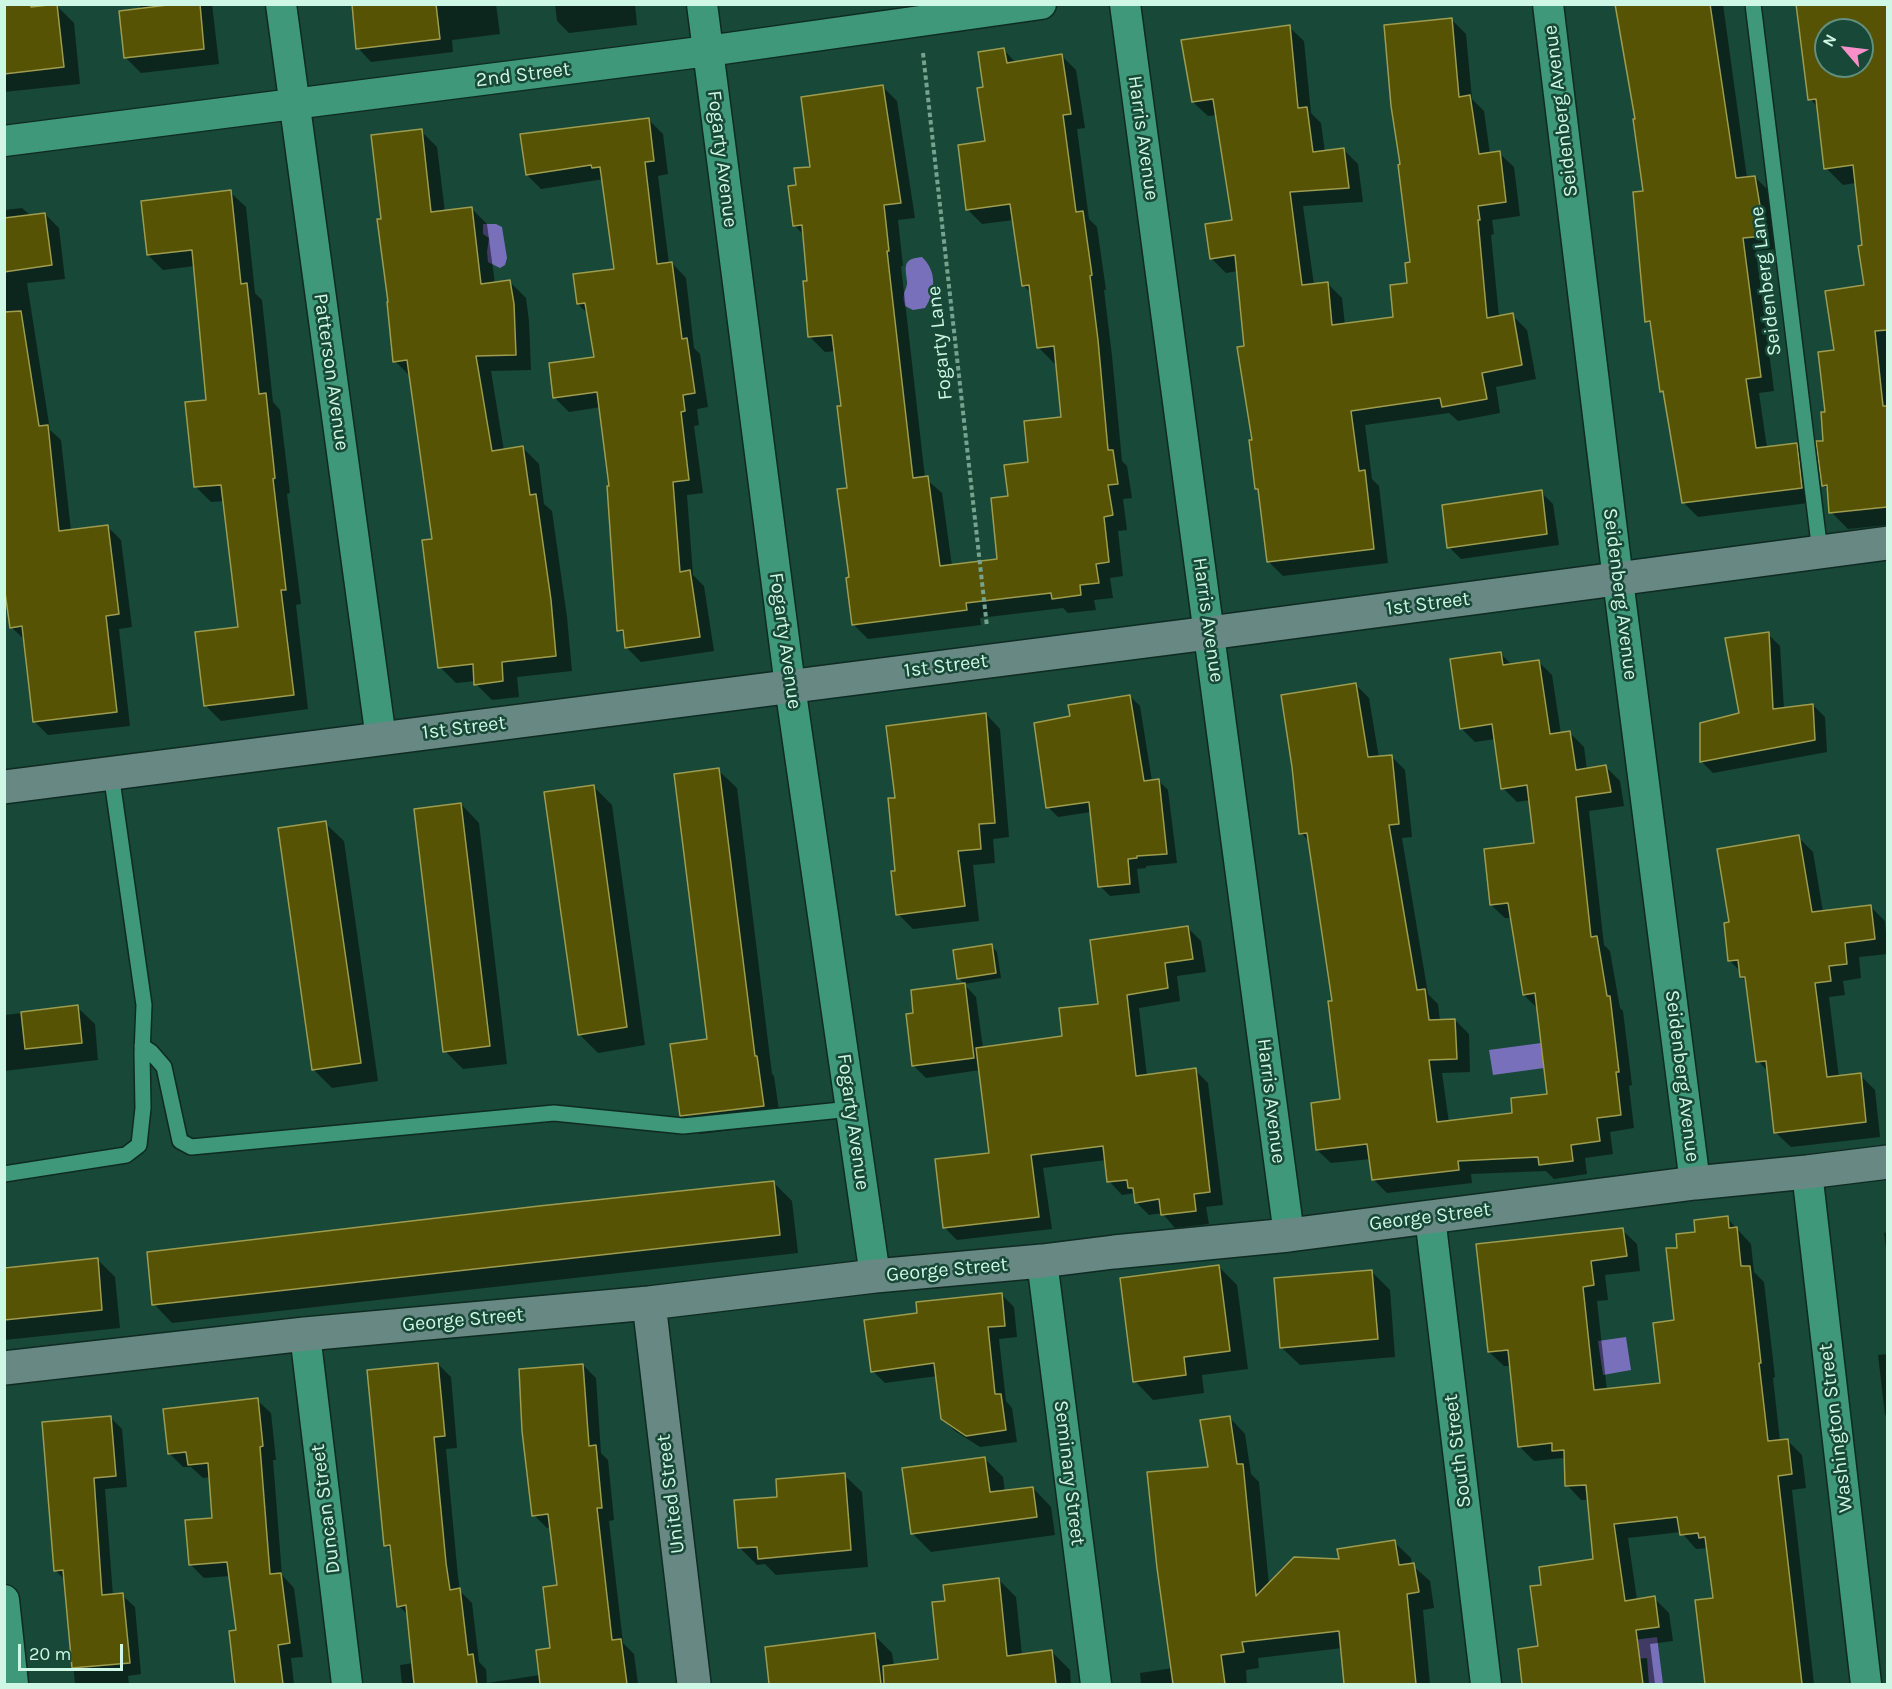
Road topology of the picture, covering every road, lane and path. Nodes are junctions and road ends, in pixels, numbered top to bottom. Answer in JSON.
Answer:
{"nodes":[{"id":1,"x":281,"y":4,"type":"edge"},
{"id":2,"x":702,"y":4,"type":"edge"},
{"id":3,"x":1041,"y":4,"type":"edge"},
{"id":4,"x":1125,"y":4,"type":"edge"},
{"id":5,"x":1548,"y":4,"type":"edge"},
{"id":6,"x":1753,"y":4,"type":"edge"},
{"id":7,"x":920,"y":21,"type":"junction"},
{"id":8,"x":708,"y":51,"type":"junction"},
{"id":9,"x":294,"y":104,"type":"junction"},
{"id":10,"x":4,"y":141,"type":"edge"},
{"id":11,"x":1887,"y":543,"type":"edge"},
{"id":12,"x":1820,"y":552,"type":"junction"},
{"id":13,"x":1618,"y":580,"type":"junction"},
{"id":14,"x":1209,"y":633,"type":"junction"},
{"id":15,"x":991,"y":661,"type":"junction"},
{"id":16,"x":790,"y":686,"type":"junction"},
{"id":17,"x":381,"y":739,"type":"junction"},
{"id":18,"x":111,"y":773,"type":"junction"},
{"id":19,"x":4,"y":787,"type":"edge"},
{"id":20,"x":142,"y":1046,"type":"junction"},
{"id":21,"x":851,"y":1109,"type":"junction"},
{"id":22,"x":1887,"y":1162,"type":"edge"},
{"id":23,"x":1807,"y":1172,"type":"junction"},
{"id":24,"x":4,"y":1174,"type":"edge"},
{"id":25,"x":1695,"y":1183,"type":"junction"},
{"id":26,"x":1430,"y":1217,"type":"junction"},
{"id":27,"x":1289,"y":1235,"type":"junction"},
{"id":28,"x":1042,"y":1261,"type":"junction"},
{"id":29,"x":875,"y":1276,"type":"junction"},
{"id":30,"x":649,"y":1304,"type":"junction"},
{"id":31,"x":305,"y":1335,"type":"junction"},
{"id":32,"x":4,"y":1368,"type":"edge"},
{"id":33,"x":4,"y":1600,"type":"edge"},
{"id":34,"x":13,"y":1684,"type":"edge"},
{"id":35,"x":346,"y":1684,"type":"edge"},
{"id":36,"x":694,"y":1684,"type":"edge"},
{"id":37,"x":1096,"y":1684,"type":"edge"},
{"id":38,"x":1486,"y":1684,"type":"edge"},
{"id":39,"x":1866,"y":1684,"type":"edge"}],
"edges":[{"from":1,"to":9,"type":"street","name":"Patterson Avenue"},
{"from":2,"to":8,"type":"street","name":"Fogarty Avenue"},
{"from":3,"to":7,"type":"street","name":"2nd Street"},
{"from":4,"to":14,"type":"street","name":"Harris Avenue"},
{"from":5,"to":13,"type":"street","name":"Seidenberg Avenue"},
{"from":6,"to":12,"type":"lane","name":"Seidenberg Lane"},
{"from":7,"to":8,"type":"street","name":"2nd Street"},
{"from":7,"to":15,"type":"path","name":"Fogarty Lane"},
{"from":8,"to":9,"type":"street","name":"2nd Street"},
{"from":8,"to":16,"type":"street","name":"Fogarty Avenue"},
{"from":9,"to":10,"type":"street","name":"2nd Street"},
{"from":9,"to":17,"type":"street","name":"Patterson Avenue"},
{"from":11,"to":12,"type":"street","name":"1st Street"},
{"from":12,"to":13,"type":"street","name":"1st Street"},
{"from":13,"to":14,"type":"street","name":"1st Street"},
{"from":13,"to":25,"type":"street","name":"Seidenberg Avenue"},
{"from":14,"to":15,"type":"street","name":"1st Street"},
{"from":14,"to":27,"type":"street","name":"Harris Avenue"},
{"from":15,"to":16,"type":"street","name":"1st Street"},
{"from":16,"to":17,"type":"street","name":"1st Street"},
{"from":16,"to":21,"type":"street","name":"Fogarty Avenue"},
{"from":17,"to":18,"type":"street","name":"1st Street"},
{"from":18,"to":19,"type":"street","name":"1st Street"},
{"from":18,"to":20,"type":"lane"},
{"from":20,"to":21,"type":"lane"},
{"from":20,"to":24,"type":"lane"},
{"from":21,"to":29,"type":"street","name":"Fogarty Avenue"},
{"from":22,"to":23,"type":"street","name":"George Street"},
{"from":23,"to":25,"type":"street","name":"George Street"},
{"from":23,"to":39,"type":"street","name":"Washington Street"},
{"from":25,"to":26,"type":"street","name":"George Street"},
{"from":26,"to":27,"type":"street","name":"George Street"},
{"from":26,"to":38,"type":"street","name":"South Street"},
{"from":27,"to":28,"type":"street","name":"George Street"},
{"from":28,"to":29,"type":"street","name":"George Street"},
{"from":28,"to":37,"type":"street","name":"Seminary Street"},
{"from":29,"to":30,"type":"street","name":"George Street"},
{"from":30,"to":31,"type":"street","name":"George Street"},
{"from":30,"to":36,"type":"street","name":"United Street"},
{"from":31,"to":32,"type":"street","name":"George Street"},
{"from":31,"to":35,"type":"street","name":"Duncan Street"},
{"from":33,"to":34,"type":"street"}]}
